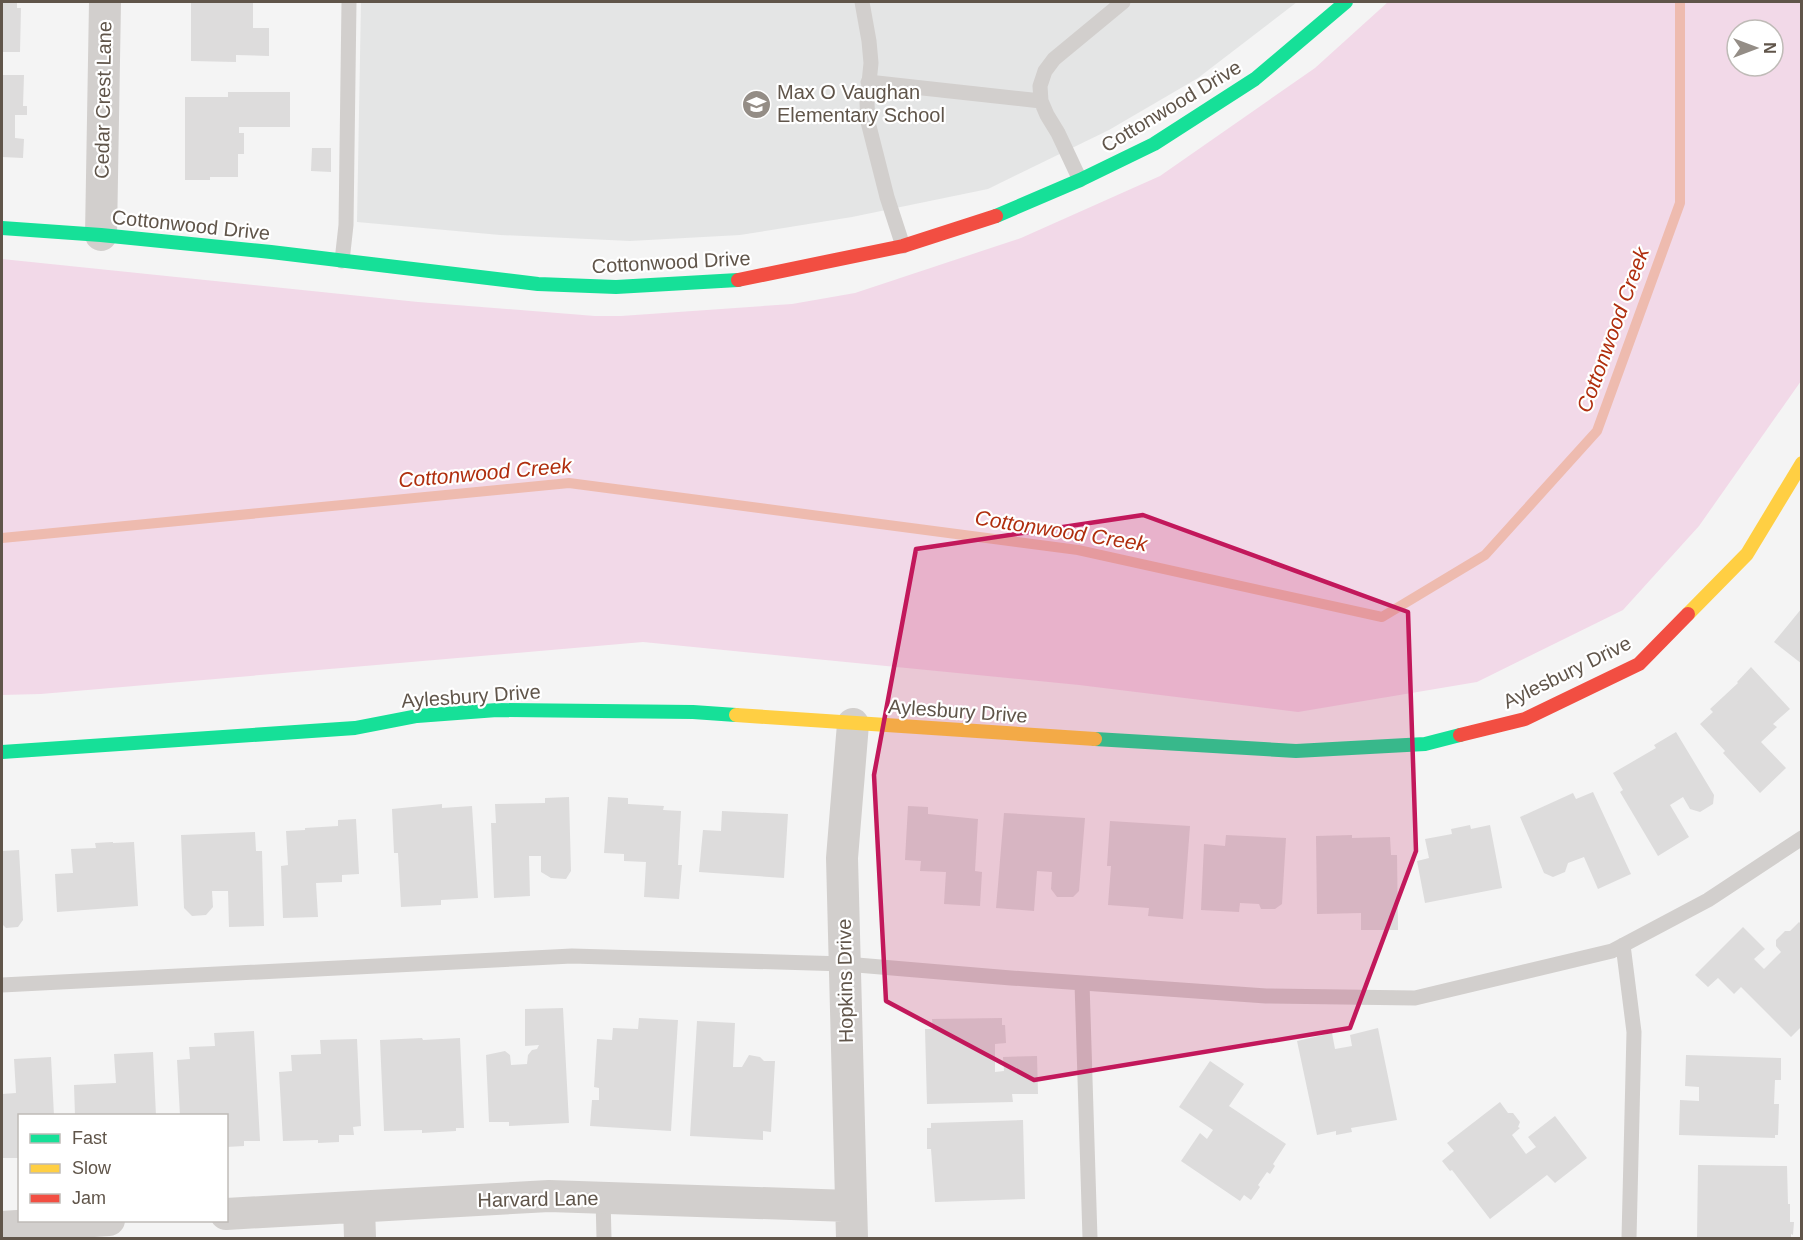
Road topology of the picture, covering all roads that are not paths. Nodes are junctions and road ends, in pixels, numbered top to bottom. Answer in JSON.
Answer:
{"nodes":[{"id":1,"x":105,"y":2,"type":"edge"},
{"id":2,"x":349,"y":2,"type":"edge"},
{"id":3,"x":862,"y":2,"type":"edge"},
{"id":4,"x":1123,"y":2,"type":"edge"},
{"id":5,"x":1346,"y":2,"type":"edge"},
{"id":6,"x":868,"y":82,"type":"junction"},
{"id":7,"x":1041,"y":101,"type":"junction"},
{"id":8,"x":1080,"y":180,"type":"junction"},
{"id":9,"x":2,"y":228,"type":"edge"},
{"id":10,"x":101,"y":235,"type":"junction"},
{"id":11,"x":903,"y":246,"type":"junction"},
{"id":12,"x":342,"y":261,"type":"junction"},
{"id":13,"x":1802,"y":463,"type":"edge"},
{"id":14,"x":853,"y":724,"type":"junction"},
{"id":15,"x":2,"y":752,"type":"edge"},
{"id":16,"x":1802,"y":838,"type":"edge"},
{"id":17,"x":1623,"y":945,"type":"junction"},
{"id":18,"x":845,"y":964,"type":"junction"},
{"id":19,"x":1082,"y":983,"type":"junction"},
{"id":20,"x":2,"y":986,"type":"edge"},
{"id":21,"x":603,"y":1198,"type":"junction"},
{"id":22,"x":850,"y":1206,"type":"junction"},
{"id":23,"x":359,"y":1207,"type":"junction"},
{"id":24,"x":228,"y":1214,"type":"edge"},
{"id":25,"x":115,"y":1224,"type":"edge"},
{"id":26,"x":2,"y":1227,"type":"edge"},
{"id":27,"x":360,"y":1239,"type":"edge"},
{"id":28,"x":604,"y":1239,"type":"edge"},
{"id":29,"x":852,"y":1239,"type":"edge"},
{"id":30,"x":1090,"y":1239,"type":"edge"},
{"id":31,"x":1629,"y":1239,"type":"edge"}],
"edges":[{"from":1,"to":10,"type":"street","name":"Cedar Crest Lane"},
{"from":2,"to":12,"type":"lane"},
{"from":3,"to":6,"type":"lane"},
{"from":4,"to":7,"type":"lane"},
{"from":5,"to":8,"type":"street","name":"Cottonwood Drive"},
{"from":6,"to":7,"type":"lane"},
{"from":6,"to":11,"type":"lane"},
{"from":7,"to":8,"type":"lane"},
{"from":8,"to":11,"type":"street","name":"Cottonwood Drive"},
{"from":9,"to":10,"type":"street","name":"Cottonwood Drive"},
{"from":10,"to":12,"type":"street","name":"Cottonwood Drive"},
{"from":11,"to":12,"type":"street","name":"Cottonwood Drive"},
{"from":13,"to":14,"type":"street","name":"Aylesbury Drive"},
{"from":14,"to":15,"type":"street","name":"Aylesbury Drive"},
{"from":14,"to":18,"type":"street","name":"Hopkins Drive"},
{"from":16,"to":17,"type":"lane"},
{"from":17,"to":19,"type":"lane"},
{"from":17,"to":31,"type":"lane"},
{"from":18,"to":19,"type":"lane"},
{"from":18,"to":20,"type":"lane"},
{"from":18,"to":22,"type":"street","name":"Hopkins Drive"},
{"from":19,"to":30,"type":"lane"},
{"from":21,"to":22,"type":"street","name":"Harvard Lane"},
{"from":21,"to":23,"type":"street","name":"Harvard Lane"},
{"from":21,"to":28,"type":"lane"},
{"from":22,"to":29,"type":"street","name":"Hopkins Drive"},
{"from":23,"to":24,"type":"street","name":"Harvard Lane"},
{"from":23,"to":27,"type":"street"},
{"from":25,"to":26,"type":"street"}]}
